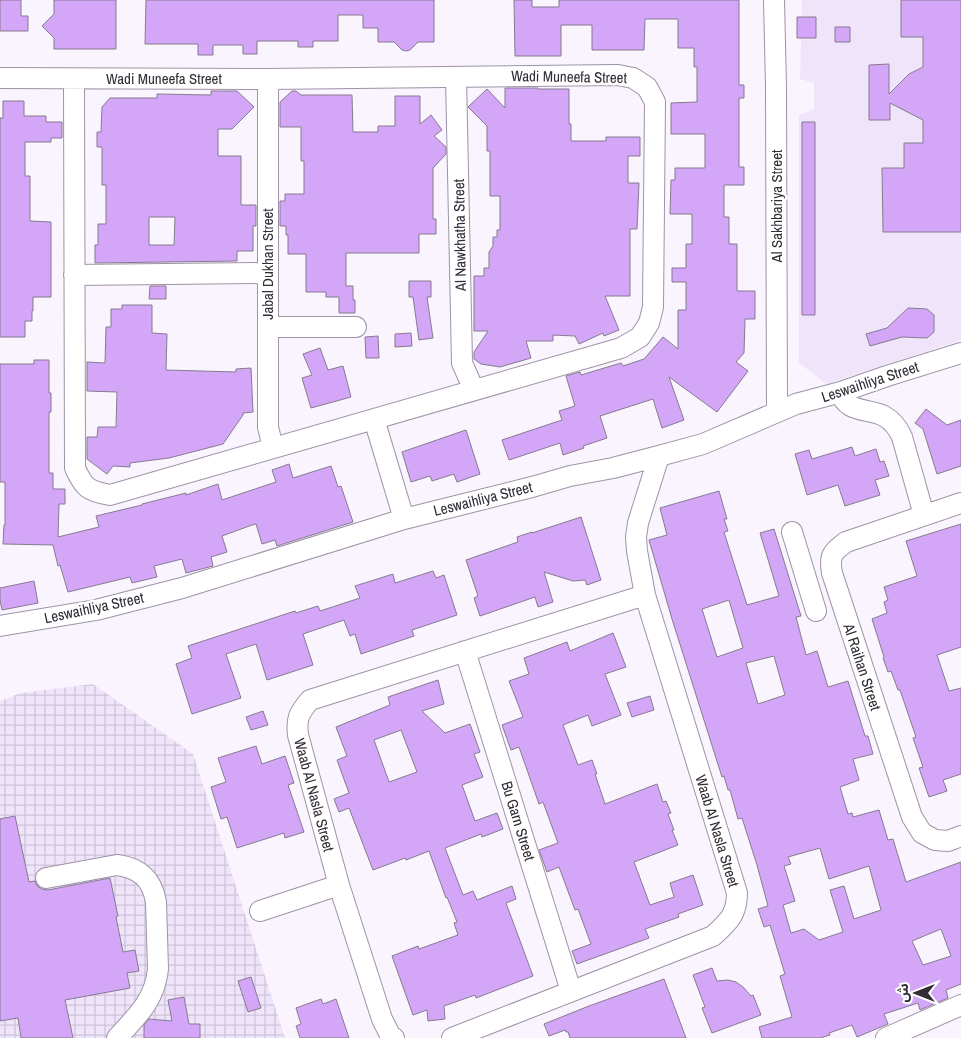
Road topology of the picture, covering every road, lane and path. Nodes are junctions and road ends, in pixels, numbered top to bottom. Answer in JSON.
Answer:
{"nodes":[{"id":1,"x":774,"y":0,"type":"edge"},
{"id":2,"x":456,"y":77,"type":"junction"},
{"id":3,"x":0,"y":78,"type":"edge"},
{"id":4,"x":74,"y":79,"type":"junction"},
{"id":5,"x":268,"y":79,"type":"junction"},
{"id":6,"x":268,"y":273,"type":"junction"},
{"id":7,"x":74,"y":275,"type":"junction"},
{"id":8,"x":268,"y":327,"type":"junction"},
{"id":9,"x":356,"y":327,"type":"dead end"},
{"id":10,"x":961,"y":353,"type":"edge"},
{"id":11,"x":474,"y":390,"type":"junction"},
{"id":12,"x":841,"y":392,"type":"junction"},
{"id":13,"x":777,"y":412,"type":"junction"},
{"id":14,"x":374,"y":419,"type":"junction"},
{"id":15,"x":274,"y":448,"type":"junction"},
{"id":16,"x":660,"y":456,"type":"junction"},
{"id":17,"x":961,"y":503,"type":"edge"},
{"id":18,"x":924,"y":515,"type":"junction"},
{"id":19,"x":404,"y":519,"type":"junction"},
{"id":20,"x":792,"y":532,"type":"dead end"},
{"id":21,"x":831,"y":568,"type":"junction"},
{"id":22,"x":805,"y":577,"type":"junction"},
{"id":23,"x":645,"y":595,"type":"junction"},
{"id":24,"x":816,"y":611,"type":"dead end"},
{"id":25,"x":0,"y":626,"type":"edge"},
{"id":26,"x":465,"y":651,"type":"junction"},
{"id":27,"x":961,"y":836,"type":"edge"},
{"id":28,"x":46,"y":878,"type":"dead end"},
{"id":29,"x":339,"y":885,"type":"junction"},
{"id":30,"x":260,"y":911,"type":"dead end"},
{"id":31,"x":571,"y":991,"type":"junction"},
{"id":32,"x":961,"y":1005,"type":"edge"},
{"id":33,"x":117,"y":1038,"type":"edge"},
{"id":34,"x":394,"y":1038,"type":"edge"},
{"id":35,"x":452,"y":1038,"type":"edge"},
{"id":36,"x":886,"y":1038,"type":"edge"}],
"edges":[{"from":1,"to":13,"type":"street","name":"Al Sakhbariya Street"},
{"from":2,"to":5,"type":"street","name":"Wadi Muneefa Street"},
{"from":2,"to":11,"type":"street","name":"Al Nawkhatha Street"},
{"from":2,"to":11,"type":"street","name":"Wadi Muneefa Street"},
{"from":3,"to":4,"type":"street","name":"Wadi Muneefa Street"},
{"from":4,"to":5,"type":"street","name":"Wadi Muneefa Street"},
{"from":4,"to":7,"type":"street","name":"Wadi Muneefa Street"},
{"from":5,"to":6,"type":"street","name":"Jabal Dukhan Street"},
{"from":6,"to":7,"type":"street"},
{"from":6,"to":8,"type":"street","name":"Jabal Dukhan Street"},
{"from":7,"to":15,"type":"street","name":"Wadi Muneefa Street"},
{"from":8,"to":9,"type":"street"},
{"from":8,"to":15,"type":"street","name":"Jabal Dukhan Street"},
{"from":10,"to":12,"type":"street","name":"Leswaihliya Street"},
{"from":11,"to":14,"type":"street","name":"Wadi Muneefa Street"},
{"from":12,"to":13,"type":"street","name":"Leswaihliya Street"},
{"from":12,"to":18,"type":"street"},
{"from":13,"to":16,"type":"street","name":"Leswaihliya Street"},
{"from":14,"to":15,"type":"street","name":"Wadi Muneefa Street"},
{"from":14,"to":19,"type":"street"},
{"from":16,"to":19,"type":"street","name":"Leswaihliya Street"},
{"from":16,"to":23,"type":"street","name":"Waab Al Nasla Street"},
{"from":17,"to":18,"type":"street"},
{"from":18,"to":21,"type":"street"},
{"from":19,"to":25,"type":"street","name":"Leswaihliya Street"},
{"from":20,"to":22,"type":"street"},
{"from":21,"to":22,"type":"street"},
{"from":21,"to":27,"type":"street","name":"Al Raihan Street"},
{"from":22,"to":24,"type":"street"},
{"from":23,"to":26,"type":"street","name":"Waab Al Nasla Street"},
{"from":23,"to":31,"type":"street","name":"Waab Al Nasla Street"},
{"from":26,"to":29,"type":"street","name":"Waab Al Nasla Street"},
{"from":26,"to":31,"type":"street","name":"Bu Garn Street"},
{"from":28,"to":33,"type":"street"},
{"from":29,"to":30,"type":"street"},
{"from":29,"to":34,"type":"street","name":"Waab Al Nasla Street"},
{"from":31,"to":35,"type":"street","name":"Waab Al Nasla Street"},
{"from":32,"to":36,"type":"street"}]}
